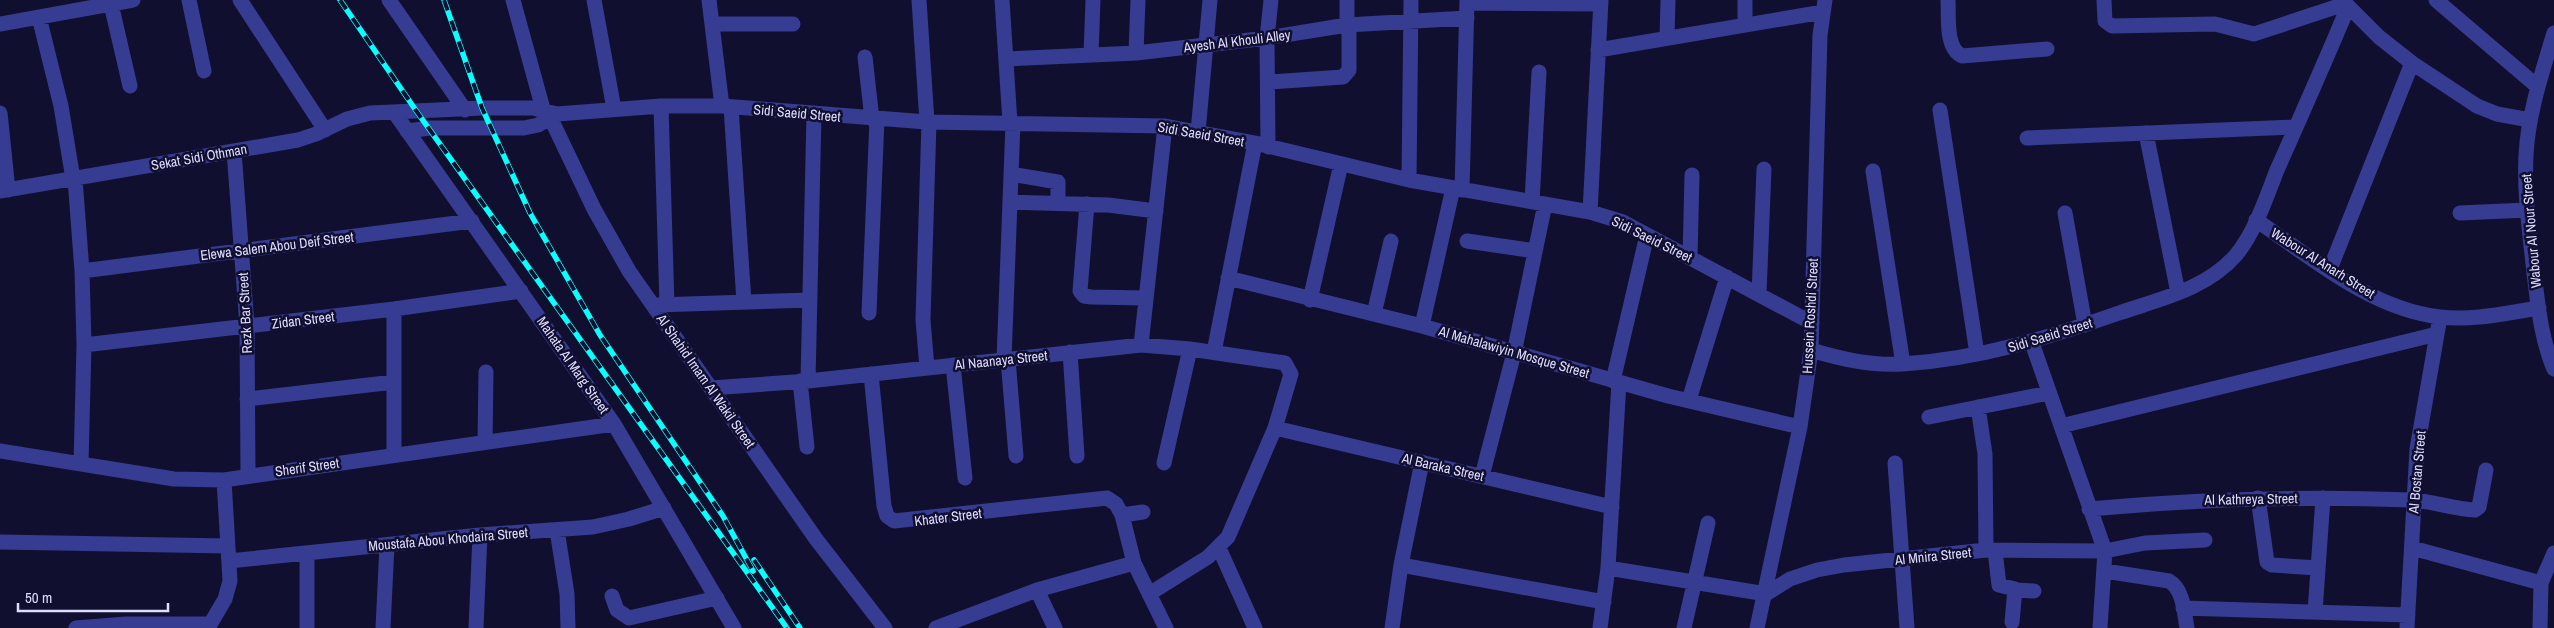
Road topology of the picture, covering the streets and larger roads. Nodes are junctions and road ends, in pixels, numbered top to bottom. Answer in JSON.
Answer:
{"nodes":[{"id":1,"x":189,"y":0,"type":"edge"},
{"id":2,"x":240,"y":0,"type":"edge"},
{"id":3,"x":388,"y":0,"type":"edge"},
{"id":4,"x":513,"y":0,"type":"edge"},
{"id":5,"x":594,"y":0,"type":"edge"},
{"id":6,"x":709,"y":0,"type":"edge"},
{"id":7,"x":919,"y":0,"type":"edge"},
{"id":8,"x":1002,"y":0,"type":"edge"},
{"id":9,"x":1093,"y":0,"type":"edge"},
{"id":10,"x":1138,"y":0,"type":"edge"},
{"id":11,"x":1210,"y":0,"type":"edge"},
{"id":12,"x":1272,"y":0,"type":"edge"},
{"id":13,"x":1347,"y":0,"type":"edge"},
{"id":14,"x":1411,"y":0,"type":"edge"},
{"id":15,"x":1668,"y":0,"type":"edge"},
{"id":16,"x":1745,"y":0,"type":"edge"},
{"id":17,"x":1948,"y":0,"type":"edge"},
{"id":18,"x":2104,"y":0,"type":"edge"},
{"id":19,"x":2436,"y":0,"type":"edge"},
{"id":20,"x":120,"y":2,"type":"edge"},
{"id":21,"x":1547,"y":2,"type":"edge"},
{"id":22,"x":1601,"y":2,"type":"edge"},
{"id":23,"x":2345,"y":4,"type":"edge"},
{"id":24,"x":73,"y":5,"type":"edge"},
{"id":25,"x":1824,"y":6,"type":"edge"},
{"id":26,"x":1467,"y":7,"type":"edge"},
{"id":27,"x":39,"y":17,"type":"junction"},
{"id":28,"x":1411,"y":21,"type":"junction"},
{"id":29,"x":0,"y":24,"type":"edge"},
{"id":30,"x":712,"y":24,"type":"junction"},
{"id":31,"x":792,"y":24,"type":"dead end"},
{"id":32,"x":1348,"y":25,"type":"junction"},
{"id":33,"x":1745,"y":25,"type":"junction"},
{"id":34,"x":2554,"y":33,"type":"edge"},
{"id":35,"x":1267,"y":38,"type":"junction"},
{"id":36,"x":1667,"y":38,"type":"junction"},
{"id":37,"x":1206,"y":46,"type":"junction"},
{"id":38,"x":2047,"y":49,"type":"dead end"},
{"id":39,"x":1598,"y":50,"type":"junction"},
{"id":40,"x":1136,"y":53,"type":"junction"},
{"id":41,"x":1090,"y":55,"type":"junction"},
{"id":42,"x":865,"y":57,"type":"dead end"},
{"id":43,"x":1007,"y":59,"type":"junction"},
{"id":44,"x":2412,"y":63,"type":"junction"},
{"id":45,"x":204,"y":72,"type":"dead end"},
{"id":46,"x":1539,"y":72,"type":"dead end"},
{"id":47,"x":1269,"y":82,"type":"junction"},
{"id":48,"x":130,"y":86,"type":"dead end"},
{"id":49,"x":2538,"y":86,"type":"junction"},
{"id":50,"x":661,"y":106,"type":"junction"},
{"id":51,"x":727,"y":107,"type":"junction"},
{"id":52,"x":614,"y":109,"type":"junction"},
{"id":53,"x":465,"y":110,"type":"junction"},
{"id":54,"x":1940,"y":110,"type":"dead end"},
{"id":55,"x":394,"y":112,"type":"junction"},
{"id":56,"x":0,"y":113,"type":"edge"},
{"id":57,"x":550,"y":114,"type":"junction"},
{"id":58,"x":814,"y":114,"type":"junction"},
{"id":59,"x":875,"y":119,"type":"junction"},
{"id":60,"x":2530,"y":120,"type":"junction"},
{"id":61,"x":928,"y":122,"type":"junction"},
{"id":62,"x":1012,"y":123,"type":"junction"},
{"id":63,"x":1165,"y":126,"type":"junction"},
{"id":64,"x":2296,"y":127,"type":"junction"},
{"id":65,"x":325,"y":130,"type":"junction"},
{"id":66,"x":407,"y":131,"type":"junction"},
{"id":67,"x":1198,"y":132,"type":"junction"},
{"id":68,"x":2146,"y":133,"type":"junction"},
{"id":69,"x":2027,"y":138,"type":"dead end"},
{"id":70,"x":1261,"y":145,"type":"junction"},
{"id":71,"x":234,"y":151,"type":"junction"},
{"id":72,"x":1341,"y":164,"type":"junction"},
{"id":73,"x":1764,"y":169,"type":"dead end"},
{"id":74,"x":1873,"y":171,"type":"dead end"},
{"id":75,"x":1011,"y":174,"type":"junction"},
{"id":76,"x":1692,"y":175,"type":"dead end"},
{"id":77,"x":74,"y":179,"type":"junction"},
{"id":78,"x":1410,"y":180,"type":"junction"},
{"id":79,"x":1458,"y":189,"type":"junction"},
{"id":80,"x":4,"y":190,"type":"edge"},
{"id":81,"x":1010,"y":202,"type":"junction"},
{"id":82,"x":1058,"y":203,"type":"junction"},
{"id":83,"x":1539,"y":203,"type":"junction"},
{"id":84,"x":1087,"y":204,"type":"junction"},
{"id":85,"x":2527,"y":210,"type":"junction"},
{"id":86,"x":1156,"y":211,"type":"junction"},
{"id":87,"x":1590,"y":212,"type":"junction"},
{"id":88,"x":2065,"y":213,"type":"dead end"},
{"id":89,"x":2460,"y":213,"type":"dead end"},
{"id":90,"x":2256,"y":220,"type":"junction"},
{"id":91,"x":472,"y":221,"type":"junction"},
{"id":92,"x":1647,"y":235,"type":"junction"},
{"id":93,"x":1391,"y":241,"type":"dead end"},
{"id":94,"x":1467,"y":241,"type":"dead end"},
{"id":95,"x":241,"y":251,"type":"junction"},
{"id":96,"x":1535,"y":251,"type":"junction"},
{"id":97,"x":1690,"y":258,"type":"junction"},
{"id":98,"x":2330,"y":270,"type":"junction"},
{"id":99,"x":82,"y":271,"type":"junction"},
{"id":100,"x":1727,"y":277,"type":"junction"},
{"id":101,"x":1228,"y":278,"type":"junction"},
{"id":102,"x":521,"y":291,"type":"junction"},
{"id":103,"x":2178,"y":293,"type":"junction"},
{"id":104,"x":1759,"y":294,"type":"junction"},
{"id":105,"x":1146,"y":298,"type":"junction"},
{"id":106,"x":810,"y":300,"type":"junction"},
{"id":107,"x":1310,"y":300,"type":"junction"},
{"id":108,"x":744,"y":302,"type":"junction"},
{"id":109,"x":660,"y":305,"type":"junction"},
{"id":110,"x":2538,"y":308,"type":"junction"},
{"id":111,"x":394,"y":309,"type":"junction"},
{"id":112,"x":869,"y":313,"type":"dead end"},
{"id":113,"x":1374,"y":314,"type":"junction"},
{"id":114,"x":2440,"y":317,"type":"junction"},
{"id":115,"x":1812,"y":323,"type":"junction"},
{"id":116,"x":2085,"y":325,"type":"junction"},
{"id":117,"x":247,"y":326,"type":"junction"},
{"id":118,"x":1422,"y":326,"type":"junction"},
{"id":119,"x":2437,"y":334,"type":"junction"},
{"id":120,"x":2032,"y":343,"type":"junction"},
{"id":121,"x":84,"y":345,"type":"junction"},
{"id":122,"x":1141,"y":345,"type":"junction"},
{"id":123,"x":1190,"y":349,"type":"junction"},
{"id":124,"x":1811,"y":350,"type":"junction"},
{"id":125,"x":1070,"y":352,"type":"junction"},
{"id":126,"x":1214,"y":352,"type":"junction"},
{"id":127,"x":1514,"y":353,"type":"junction"},
{"id":128,"x":1977,"y":354,"type":"junction"},
{"id":129,"x":1006,"y":359,"type":"junction"},
{"id":130,"x":1903,"y":364,"type":"junction"},
{"id":131,"x":953,"y":365,"type":"junction"},
{"id":132,"x":927,"y":368,"type":"junction"},
{"id":133,"x":2554,"y":369,"type":"edge"},
{"id":134,"x":486,"y":372,"type":"dead end"},
{"id":135,"x":872,"y":374,"type":"junction"},
{"id":136,"x":804,"y":381,"type":"junction"},
{"id":137,"x":1616,"y":381,"type":"junction"},
{"id":138,"x":394,"y":382,"type":"junction"},
{"id":139,"x":711,"y":388,"type":"junction"},
{"id":140,"x":2049,"y":393,"type":"junction"},
{"id":141,"x":248,"y":399,"type":"junction"},
{"id":142,"x":1688,"y":400,"type":"junction"},
{"id":143,"x":1978,"y":407,"type":"junction"},
{"id":144,"x":1929,"y":417,"type":"dead end"},
{"id":145,"x":614,"y":424,"type":"junction"},
{"id":146,"x":2060,"y":426,"type":"junction"},
{"id":147,"x":1800,"y":427,"type":"junction"},
{"id":148,"x":1275,"y":428,"type":"junction"},
{"id":149,"x":485,"y":442,"type":"junction"},
{"id":150,"x":807,"y":447,"type":"dead end"},
{"id":151,"x":0,"y":451,"type":"edge"},
{"id":152,"x":394,"y":455,"type":"junction"},
{"id":153,"x":1016,"y":456,"type":"dead end"},
{"id":154,"x":1077,"y":456,"type":"dead end"},
{"id":155,"x":1422,"y":462,"type":"junction"},
{"id":156,"x":1164,"y":463,"type":"dead end"},
{"id":157,"x":1895,"y":463,"type":"dead end"},
{"id":158,"x":81,"y":464,"type":"junction"},
{"id":159,"x":2486,"y":470,"type":"dead end"},
{"id":160,"x":248,"y":475,"type":"junction"},
{"id":161,"x":1482,"y":476,"type":"junction"},
{"id":162,"x":965,"y":478,"type":"dead end"},
{"id":163,"x":224,"y":480,"type":"junction"},
{"id":164,"x":2258,"y":498,"type":"junction"},
{"id":165,"x":2323,"y":498,"type":"junction"},
{"id":166,"x":2414,"y":500,"type":"junction"},
{"id":167,"x":1612,"y":507,"type":"junction"},
{"id":168,"x":664,"y":508,"type":"junction"},
{"id":169,"x":2089,"y":509,"type":"junction"},
{"id":170,"x":1143,"y":512,"type":"dead end"},
{"id":171,"x":1122,"y":515,"type":"junction"},
{"id":172,"x":1708,"y":523,"type":"dead end"},
{"id":173,"x":557,"y":530,"type":"junction"},
{"id":174,"x":480,"y":534,"type":"junction"},
{"id":175,"x":2205,"y":540,"type":"dead end"},
{"id":176,"x":0,"y":542,"type":"edge"},
{"id":177,"x":387,"y":545,"type":"junction"},
{"id":178,"x":1219,"y":548,"type":"junction"},
{"id":179,"x":2412,"y":548,"type":"junction"},
{"id":180,"x":1990,"y":550,"type":"junction"},
{"id":181,"x":2105,"y":552,"type":"junction"},
{"id":182,"x":306,"y":553,"type":"junction"},
{"id":183,"x":2554,"y":553,"type":"edge"},
{"id":184,"x":229,"y":554,"type":"junction"},
{"id":185,"x":1902,"y":560,"type":"junction"},
{"id":186,"x":1134,"y":563,"type":"junction"},
{"id":187,"x":1401,"y":565,"type":"junction"},
{"id":188,"x":1608,"y":568,"type":"junction"},
{"id":189,"x":2318,"y":568,"type":"junction"},
{"id":190,"x":2105,"y":572,"type":"junction"},
{"id":191,"x":1695,"y":583,"type":"junction"},
{"id":192,"x":2541,"y":583,"type":"junction"},
{"id":193,"x":1037,"y":590,"type":"junction"},
{"id":194,"x":2015,"y":590,"type":"junction"},
{"id":195,"x":2034,"y":590,"type":"dead end"},
{"id":196,"x":1149,"y":594,"type":"junction"},
{"id":197,"x":1766,"y":594,"type":"junction"},
{"id":198,"x":612,"y":596,"type":"dead end"},
{"id":199,"x":717,"y":598,"type":"junction"},
{"id":200,"x":1604,"y":602,"type":"junction"},
{"id":201,"x":2183,"y":608,"type":"junction"},
{"id":202,"x":2315,"y":612,"type":"junction"},
{"id":203,"x":2408,"y":621,"type":"edge"},
{"id":204,"x":2012,"y":622,"type":"dead end"},
{"id":205,"x":209,"y":626,"type":"edge"},
{"id":206,"x":1162,"y":626,"type":"edge"},
{"id":207,"x":76,"y":628,"type":"edge"},
{"id":208,"x":307,"y":628,"type":"edge"},
{"id":209,"x":383,"y":628,"type":"edge"},
{"id":210,"x":476,"y":628,"type":"edge"},
{"id":211,"x":568,"y":628,"type":"edge"},
{"id":212,"x":734,"y":628,"type":"edge"},
{"id":213,"x":884,"y":628,"type":"edge"},
{"id":214,"x":936,"y":628,"type":"edge"},
{"id":215,"x":1055,"y":628,"type":"edge"},
{"id":216,"x":1256,"y":628,"type":"edge"},
{"id":217,"x":1392,"y":628,"type":"edge"},
{"id":218,"x":1600,"y":628,"type":"edge"},
{"id":219,"x":1684,"y":628,"type":"edge"},
{"id":220,"x":1758,"y":628,"type":"edge"},
{"id":221,"x":1907,"y":628,"type":"edge"},
{"id":222,"x":2100,"y":628,"type":"edge"},
{"id":223,"x":2187,"y":628,"type":"edge"},
{"id":224,"x":2540,"y":628,"type":"edge"}],
"edges":[{"from":1,"to":45,"type":"street"},
{"from":2,"to":65,"type":"street"},
{"from":3,"to":53,"type":"street"},
{"from":4,"to":57,"type":"street","name":"Al Shahid Imam Al Wakil Street"},
{"from":5,"to":52,"type":"street"},
{"from":6,"to":30,"type":"street"},
{"from":7,"to":61,"type":"street"},
{"from":8,"to":43,"type":"street"},
{"from":9,"to":41,"type":"street"},
{"from":10,"to":40,"type":"street"},
{"from":11,"to":37,"type":"street"},
{"from":12,"to":35,"type":"street"},
{"from":13,"to":32,"type":"street"},
{"from":14,"to":28,"type":"street"},
{"from":15,"to":36,"type":"street"},
{"from":16,"to":33,"type":"street"},
{"from":17,"to":38,"type":"street"},
{"from":18,"to":23,"type":"street"},
{"from":19,"to":49,"type":"street"},
{"from":20,"to":24,"type":"street"},
{"from":20,"to":48,"type":"street"},
{"from":21,"to":22,"type":"street","name":"Ayesh Al Khouli Alley"},
{"from":21,"to":26,"type":"street","name":"Ayesh Al Khouli Alley"},
{"from":22,"to":39,"type":"street"},
{"from":23,"to":44,"type":"street"},
{"from":23,"to":64,"type":"street","name":"Sidi Saeid Street"},
{"from":24,"to":27,"type":"street"},
{"from":25,"to":33,"type":"street"},
{"from":25,"to":115,"type":"street","name":"Hussein Roshdi Street"},
{"from":26,"to":28,"type":"street","name":"Ayesh Al Khouli Alley"},
{"from":26,"to":79,"type":"street"},
{"from":27,"to":29,"type":"street"},
{"from":27,"to":77,"type":"street"},
{"from":28,"to":32,"type":"street","name":"Ayesh Al Khouli Alley"},
{"from":28,"to":78,"type":"street"},
{"from":30,"to":31,"type":"street"},
{"from":30,"to":51,"type":"street"},
{"from":32,"to":35,"type":"street","name":"Ayesh Al Khouli Alley"},
{"from":32,"to":47,"type":"street"},
{"from":33,"to":36,"type":"street"},
{"from":34,"to":49,"type":"street","name":"Wabour Al Nour Street"},
{"from":35,"to":37,"type":"street","name":"Ayesh Al Khouli Alley"},
{"from":35,"to":47,"type":"street"},
{"from":36,"to":39,"type":"street"},
{"from":37,"to":40,"type":"street","name":"Ayesh Al Khouli Alley"},
{"from":37,"to":67,"type":"street"},
{"from":39,"to":87,"type":"street"},
{"from":40,"to":41,"type":"street","name":"Ayesh Al Khouli Alley"},
{"from":41,"to":43,"type":"street","name":"Ayesh Al Khouli Alley"},
{"from":42,"to":59,"type":"street"},
{"from":43,"to":62,"type":"street"},
{"from":44,"to":60,"type":"street"},
{"from":44,"to":98,"type":"street"},
{"from":46,"to":83,"type":"street"},
{"from":47,"to":70,"type":"street"},
{"from":49,"to":60,"type":"street","name":"Wabour Al Nour Street"},
{"from":50,"to":51,"type":"street","name":"Sidi Saeid Street"},
{"from":50,"to":52,"type":"street","name":"Sidi Saeid Street"},
{"from":50,"to":109,"type":"street"},
{"from":51,"to":58,"type":"street","name":"Sidi Saeid Street"},
{"from":51,"to":108,"type":"street"},
{"from":52,"to":57,"type":"street","name":"Sidi Saeid Street"},
{"from":53,"to":55,"type":"street","name":"Sekat Sidi Othman"},
{"from":53,"to":57,"type":"street","name":"Sekat Sidi Othman"},
{"from":54,"to":128,"type":"street"},
{"from":55,"to":65,"type":"street","name":"Sekat Sidi Othman"},
{"from":55,"to":66,"type":"street","name":"Mahata Al Marg Street"},
{"from":56,"to":80,"type":"street"},
{"from":57,"to":66,"type":"street"},
{"from":57,"to":109,"type":"street","name":"Al Shahid Imam Al Wakil Street"},
{"from":58,"to":59,"type":"street","name":"Sidi Saeid Street"},
{"from":58,"to":106,"type":"street"},
{"from":59,"to":61,"type":"street","name":"Sidi Saeid Street"},
{"from":59,"to":112,"type":"street"},
{"from":60,"to":85,"type":"street","name":"Wabour Al Nour Street"},
{"from":61,"to":62,"type":"street","name":"Sidi Saeid Street"},
{"from":61,"to":132,"type":"street"},
{"from":62,"to":63,"type":"street","name":"Sidi Saeid Street"},
{"from":62,"to":75,"type":"street"},
{"from":63,"to":67,"type":"street","name":"Sidi Saeid Street"},
{"from":63,"to":86,"type":"street"},
{"from":64,"to":68,"type":"street"},
{"from":64,"to":90,"type":"street","name":"Sidi Saeid Street"},
{"from":65,"to":71,"type":"street","name":"Sekat Sidi Othman"},
{"from":66,"to":91,"type":"street","name":"Mahata Al Marg Street"},
{"from":67,"to":70,"type":"street","name":"Sidi Saeid Street"},
{"from":68,"to":69,"type":"street"},
{"from":68,"to":103,"type":"street"},
{"from":70,"to":72,"type":"street","name":"Sidi Saeid Street"},
{"from":70,"to":101,"type":"street"},
{"from":71,"to":77,"type":"street","name":"Sekat Sidi Othman"},
{"from":71,"to":95,"type":"street","name":"Rezk Bar Street"},
{"from":72,"to":78,"type":"street","name":"Sidi Saeid Street"},
{"from":72,"to":107,"type":"street"},
{"from":73,"to":104,"type":"street"},
{"from":74,"to":130,"type":"street"},
{"from":75,"to":81,"type":"street"},
{"from":75,"to":82,"type":"street"},
{"from":76,"to":97,"type":"street"},
{"from":77,"to":80,"type":"street","name":"Sekat Sidi Othman"},
{"from":77,"to":99,"type":"street"},
{"from":78,"to":79,"type":"street","name":"Sidi Saeid Street"},
{"from":79,"to":83,"type":"street","name":"Sidi Saeid Street"},
{"from":79,"to":118,"type":"street"},
{"from":81,"to":82,"type":"street"},
{"from":81,"to":129,"type":"street"},
{"from":82,"to":84,"type":"street"},
{"from":83,"to":87,"type":"street","name":"Sidi Saeid Street"},
{"from":83,"to":96,"type":"street"},
{"from":84,"to":86,"type":"street"},
{"from":84,"to":105,"type":"street"},
{"from":85,"to":89,"type":"street"},
{"from":85,"to":110,"type":"street","name":"Wabour Al Nour Street"},
{"from":86,"to":105,"type":"street"},
{"from":87,"to":92,"type":"street","name":"Sidi Saeid Street"},
{"from":88,"to":116,"type":"street"},
{"from":90,"to":98,"type":"street","name":"Wabour Al Anarh Street"},
{"from":90,"to":103,"type":"street","name":"Sidi Saeid Street"},
{"from":91,"to":95,"type":"street","name":"Elewa Salem Abou Deif Street"},
{"from":91,"to":102,"type":"street","name":"Mahata Al Marg Street"},
{"from":92,"to":97,"type":"street","name":"Sidi Saeid Street"},
{"from":92,"to":137,"type":"street"},
{"from":93,"to":113,"type":"street"},
{"from":94,"to":96,"type":"street"},
{"from":95,"to":99,"type":"street","name":"Elewa Salem Abou Deif Street"},
{"from":95,"to":117,"type":"street","name":"Rezk Bar Street"},
{"from":96,"to":127,"type":"street"},
{"from":97,"to":100,"type":"street","name":"Sidi Saeid Street"},
{"from":98,"to":114,"type":"street","name":"Wabour Al Anarh Street"},
{"from":99,"to":121,"type":"street"},
{"from":100,"to":104,"type":"street","name":"Sidi Saeid Street"},
{"from":100,"to":142,"type":"street"},
{"from":101,"to":107,"type":"street","name":"Al Mahalawiyin Mosque Street"},
{"from":101,"to":126,"type":"street"},
{"from":102,"to":111,"type":"street","name":"Zidan Street"},
{"from":102,"to":145,"type":"street","name":"Mahata Al Marg Street"},
{"from":103,"to":116,"type":"street","name":"Sidi Saeid Street"},
{"from":104,"to":115,"type":"street","name":"Sidi Saeid Street"},
{"from":105,"to":122,"type":"street"},
{"from":106,"to":108,"type":"street"},
{"from":106,"to":136,"type":"street"},
{"from":107,"to":113,"type":"street","name":"Al Mahalawiyin Mosque Street"},
{"from":108,"to":109,"type":"street"},
{"from":109,"to":139,"type":"street","name":"Al Shahid Imam Al Wakil Street"},
{"from":110,"to":114,"type":"street","name":"Wabour Al Anarh Street"},
{"from":110,"to":133,"type":"street","name":"Wabour Al Nour Street"},
{"from":111,"to":117,"type":"street","name":"Zidan Street"},
{"from":111,"to":138,"type":"street"},
{"from":113,"to":118,"type":"street","name":"Al Mahalawiyin Mosque Street"},
{"from":114,"to":119,"type":"street","name":"Al Bostan Street"},
{"from":115,"to":124,"type":"street","name":"Hussein Roshdi Street"},
{"from":116,"to":120,"type":"street","name":"Sidi Saeid Street"},
{"from":117,"to":121,"type":"street","name":"Zidan Street"},
{"from":117,"to":141,"type":"street","name":"Rezk Bar Street"},
{"from":118,"to":127,"type":"street","name":"Al Mahalawiyin Mosque Street"},
{"from":119,"to":146,"type":"street"},
{"from":119,"to":166,"type":"street","name":"Al Bostan Street"},
{"from":120,"to":128,"type":"street","name":"Sidi Saeid Street"},
{"from":120,"to":140,"type":"street"},
{"from":121,"to":158,"type":"street"},
{"from":122,"to":123,"type":"street","name":"Al Naanaya Street"},
{"from":122,"to":125,"type":"street","name":"Al Naanaya Street"},
{"from":123,"to":126,"type":"street","name":"Al Naanaya Street"},
{"from":123,"to":156,"type":"street"},
{"from":124,"to":130,"type":"street","name":"Sidi Saeid Street"},
{"from":124,"to":147,"type":"street","name":"Hussein Roshdi Street"},
{"from":125,"to":129,"type":"street","name":"Al Naanaya Street"},
{"from":125,"to":154,"type":"street"},
{"from":126,"to":148,"type":"street","name":"Al Naanaya Street"},
{"from":127,"to":137,"type":"street","name":"Al Mahalawiyin Mosque Street"},
{"from":127,"to":161,"type":"street"},
{"from":128,"to":130,"type":"street","name":"Sidi Saeid Street"},
{"from":129,"to":131,"type":"street","name":"Al Naanaya Street"},
{"from":129,"to":153,"type":"street"},
{"from":131,"to":132,"type":"street","name":"Al Naanaya Street"},
{"from":131,"to":162,"type":"street"},
{"from":132,"to":135,"type":"street","name":"Al Naanaya Street"},
{"from":134,"to":149,"type":"street"},
{"from":135,"to":136,"type":"street","name":"Al Naanaya Street"},
{"from":135,"to":171,"type":"street","name":"Khater Street"},
{"from":136,"to":139,"type":"street","name":"Al Naanaya Street"},
{"from":136,"to":150,"type":"street"},
{"from":137,"to":142,"type":"street","name":"Al Mahalawiyin Mosque Street"},
{"from":137,"to":167,"type":"street"},
{"from":138,"to":141,"type":"street"},
{"from":138,"to":152,"type":"street"},
{"from":139,"to":213,"type":"street","name":"Al Shahid Imam Al Wakil Street"},
{"from":140,"to":143,"type":"street"},
{"from":140,"to":146,"type":"street"},
{"from":141,"to":160,"type":"street","name":"Rezk Bar Street"},
{"from":142,"to":147,"type":"street","name":"Al Mahalawiyin Mosque Street"},
{"from":143,"to":144,"type":"street"},
{"from":143,"to":180,"type":"street"},
{"from":145,"to":149,"type":"street","name":"Sherif Street"},
{"from":145,"to":168,"type":"street","name":"Mahata Al Marg Street"},
{"from":146,"to":169,"type":"street"},
{"from":147,"to":197,"type":"street","name":"Hussein Roshdi Street"},
{"from":148,"to":155,"type":"street","name":"Al Baraka Street"},
{"from":148,"to":178,"type":"street"},
{"from":149,"to":152,"type":"street","name":"Sherif Street"},
{"from":151,"to":158,"type":"street","name":"Sherif Street"},
{"from":152,"to":160,"type":"street","name":"Sherif Street"},
{"from":155,"to":161,"type":"street","name":"Al Baraka Street"},
{"from":155,"to":187,"type":"street"},
{"from":157,"to":185,"type":"street"},
{"from":158,"to":163,"type":"street","name":"Sherif Street"},
{"from":159,"to":166,"type":"street","name":"Al Kathreya Street"},
{"from":160,"to":163,"type":"street","name":"Sherif Street"},
{"from":161,"to":167,"type":"street","name":"Al Baraka Street"},
{"from":163,"to":184,"type":"street"},
{"from":164,"to":165,"type":"street","name":"Al Kathreya Street"},
{"from":164,"to":169,"type":"street","name":"Al Kathreya Street"},
{"from":164,"to":189,"type":"street"},
{"from":165,"to":166,"type":"street","name":"Al Kathreya Street"},
{"from":165,"to":189,"type":"street"},
{"from":166,"to":179,"type":"street","name":"Al Bostan Street"},
{"from":167,"to":188,"type":"street"},
{"from":168,"to":173,"type":"street","name":"Moustafa Abou Khodaira Street"},
{"from":168,"to":199,"type":"street","name":"Mahata Al Marg Street"},
{"from":169,"to":181,"type":"street"},
{"from":170,"to":171,"type":"street"},
{"from":171,"to":186,"type":"street"},
{"from":172,"to":191,"type":"street"},
{"from":173,"to":174,"type":"street","name":"Moustafa Abou Khodaira Street"},
{"from":173,"to":211,"type":"street"},
{"from":174,"to":177,"type":"street","name":"Moustafa Abou Khodaira Street"},
{"from":174,"to":210,"type":"street"},
{"from":175,"to":181,"type":"street","name":"Al Mnira Street"},
{"from":176,"to":184,"type":"street","name":"Moustafa Abou Khodaira Street"},
{"from":177,"to":182,"type":"street","name":"Moustafa Abou Khodaira Street"},
{"from":177,"to":209,"type":"street"},
{"from":178,"to":196,"type":"street"},
{"from":178,"to":216,"type":"street"},
{"from":179,"to":192,"type":"street"},
{"from":179,"to":203,"type":"street","name":"Al Bostan Street"},
{"from":180,"to":181,"type":"street","name":"Al Mnira Street"},
{"from":180,"to":185,"type":"street","name":"Al Mnira Street"},
{"from":180,"to":194,"type":"street"},
{"from":181,"to":190,"type":"street"},
{"from":182,"to":184,"type":"street","name":"Moustafa Abou Khodaira Street"},
{"from":182,"to":208,"type":"street"},
{"from":183,"to":192,"type":"street"},
{"from":184,"to":205,"type":"street"},
{"from":185,"to":197,"type":"street","name":"Al Mnira Street"},
{"from":185,"to":221,"type":"street"},
{"from":186,"to":193,"type":"street"},
{"from":186,"to":196,"type":"street"},
{"from":187,"to":200,"type":"street"},
{"from":187,"to":217,"type":"street"},
{"from":188,"to":191,"type":"street"},
{"from":188,"to":200,"type":"street"},
{"from":189,"to":202,"type":"street"},
{"from":190,"to":201,"type":"street"},
{"from":190,"to":222,"type":"street"},
{"from":191,"to":197,"type":"street"},
{"from":191,"to":219,"type":"street"},
{"from":192,"to":224,"type":"street"},
{"from":193,"to":214,"type":"street"},
{"from":193,"to":215,"type":"street"},
{"from":194,"to":195,"type":"street"},
{"from":194,"to":204,"type":"street"},
{"from":196,"to":206,"type":"street"},
{"from":197,"to":220,"type":"street","name":"Hussein Roshdi Street"},
{"from":198,"to":199,"type":"street"},
{"from":199,"to":212,"type":"street","name":"Mahata Al Marg Street"},
{"from":200,"to":218,"type":"street"},
{"from":201,"to":202,"type":"street"},
{"from":201,"to":223,"type":"street"},
{"from":202,"to":203,"type":"street"},
{"from":205,"to":207,"type":"street"}]}
